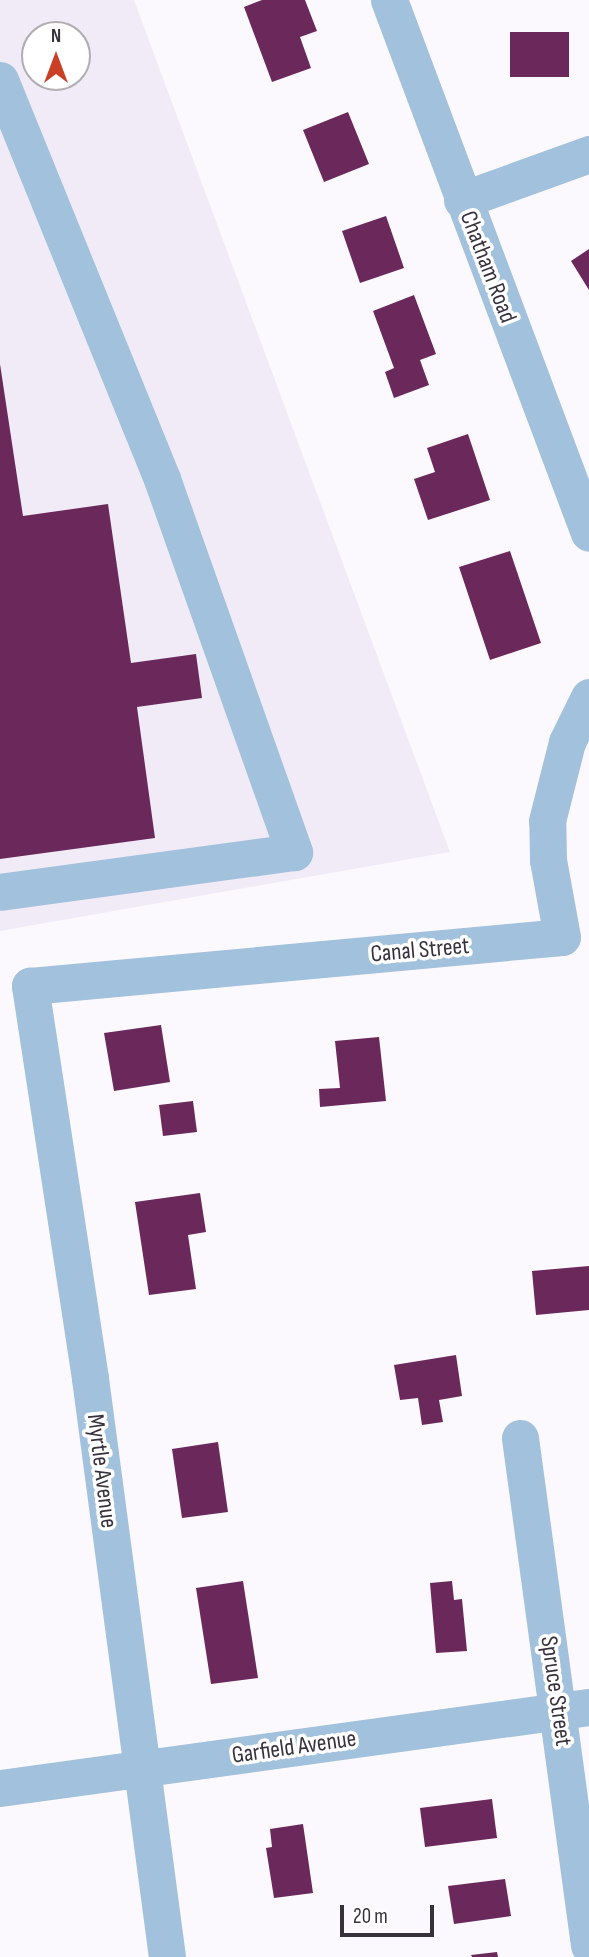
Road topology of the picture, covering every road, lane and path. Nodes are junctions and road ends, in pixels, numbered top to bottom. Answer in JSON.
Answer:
{"nodes":[{"id":1,"x":390,"y":0,"type":"edge"},
{"id":2,"x":0,"y":80,"type":"edge"},
{"id":3,"x":589,"y":154,"type":"edge"},
{"id":4,"x":462,"y":200,"type":"junction"},
{"id":5,"x":589,"y":533,"type":"edge"},
{"id":6,"x":589,"y":697,"type":"edge"},
{"id":7,"x":0,"y":892,"type":"edge"},
{"id":8,"x":30,"y":986,"type":"joint"},
{"id":9,"x":520,"y":1438,"type":"dead end"},
{"id":10,"x":574,"y":1709,"type":"edge"},
{"id":11,"x":140,"y":1768,"type":"junction"},
{"id":12,"x":0,"y":1788,"type":"edge"},
{"id":13,"x":589,"y":1945,"type":"edge"},
{"id":14,"x":167,"y":1957,"type":"edge"}],
"edges":[{"from":1,"to":4,"type":"street","name":"Chatham Road"},
{"from":2,"to":7,"type":"street"},
{"from":3,"to":4,"type":"street"},
{"from":4,"to":5,"type":"street","name":"Chatham Road"},
{"from":6,"to":8,"type":"street","name":"Canal Street"},
{"from":8,"to":11,"type":"street","name":"Myrtle Avenue"},
{"from":9,"to":10,"type":"street","name":"Spruce Street"},
{"from":10,"to":11,"type":"street","name":"Garfield Avenue"},
{"from":10,"to":13,"type":"street","name":"Spruce Street"},
{"from":11,"to":12,"type":"street","name":"Garfield Avenue"},
{"from":11,"to":14,"type":"street","name":"Myrtle Avenue"}]}
